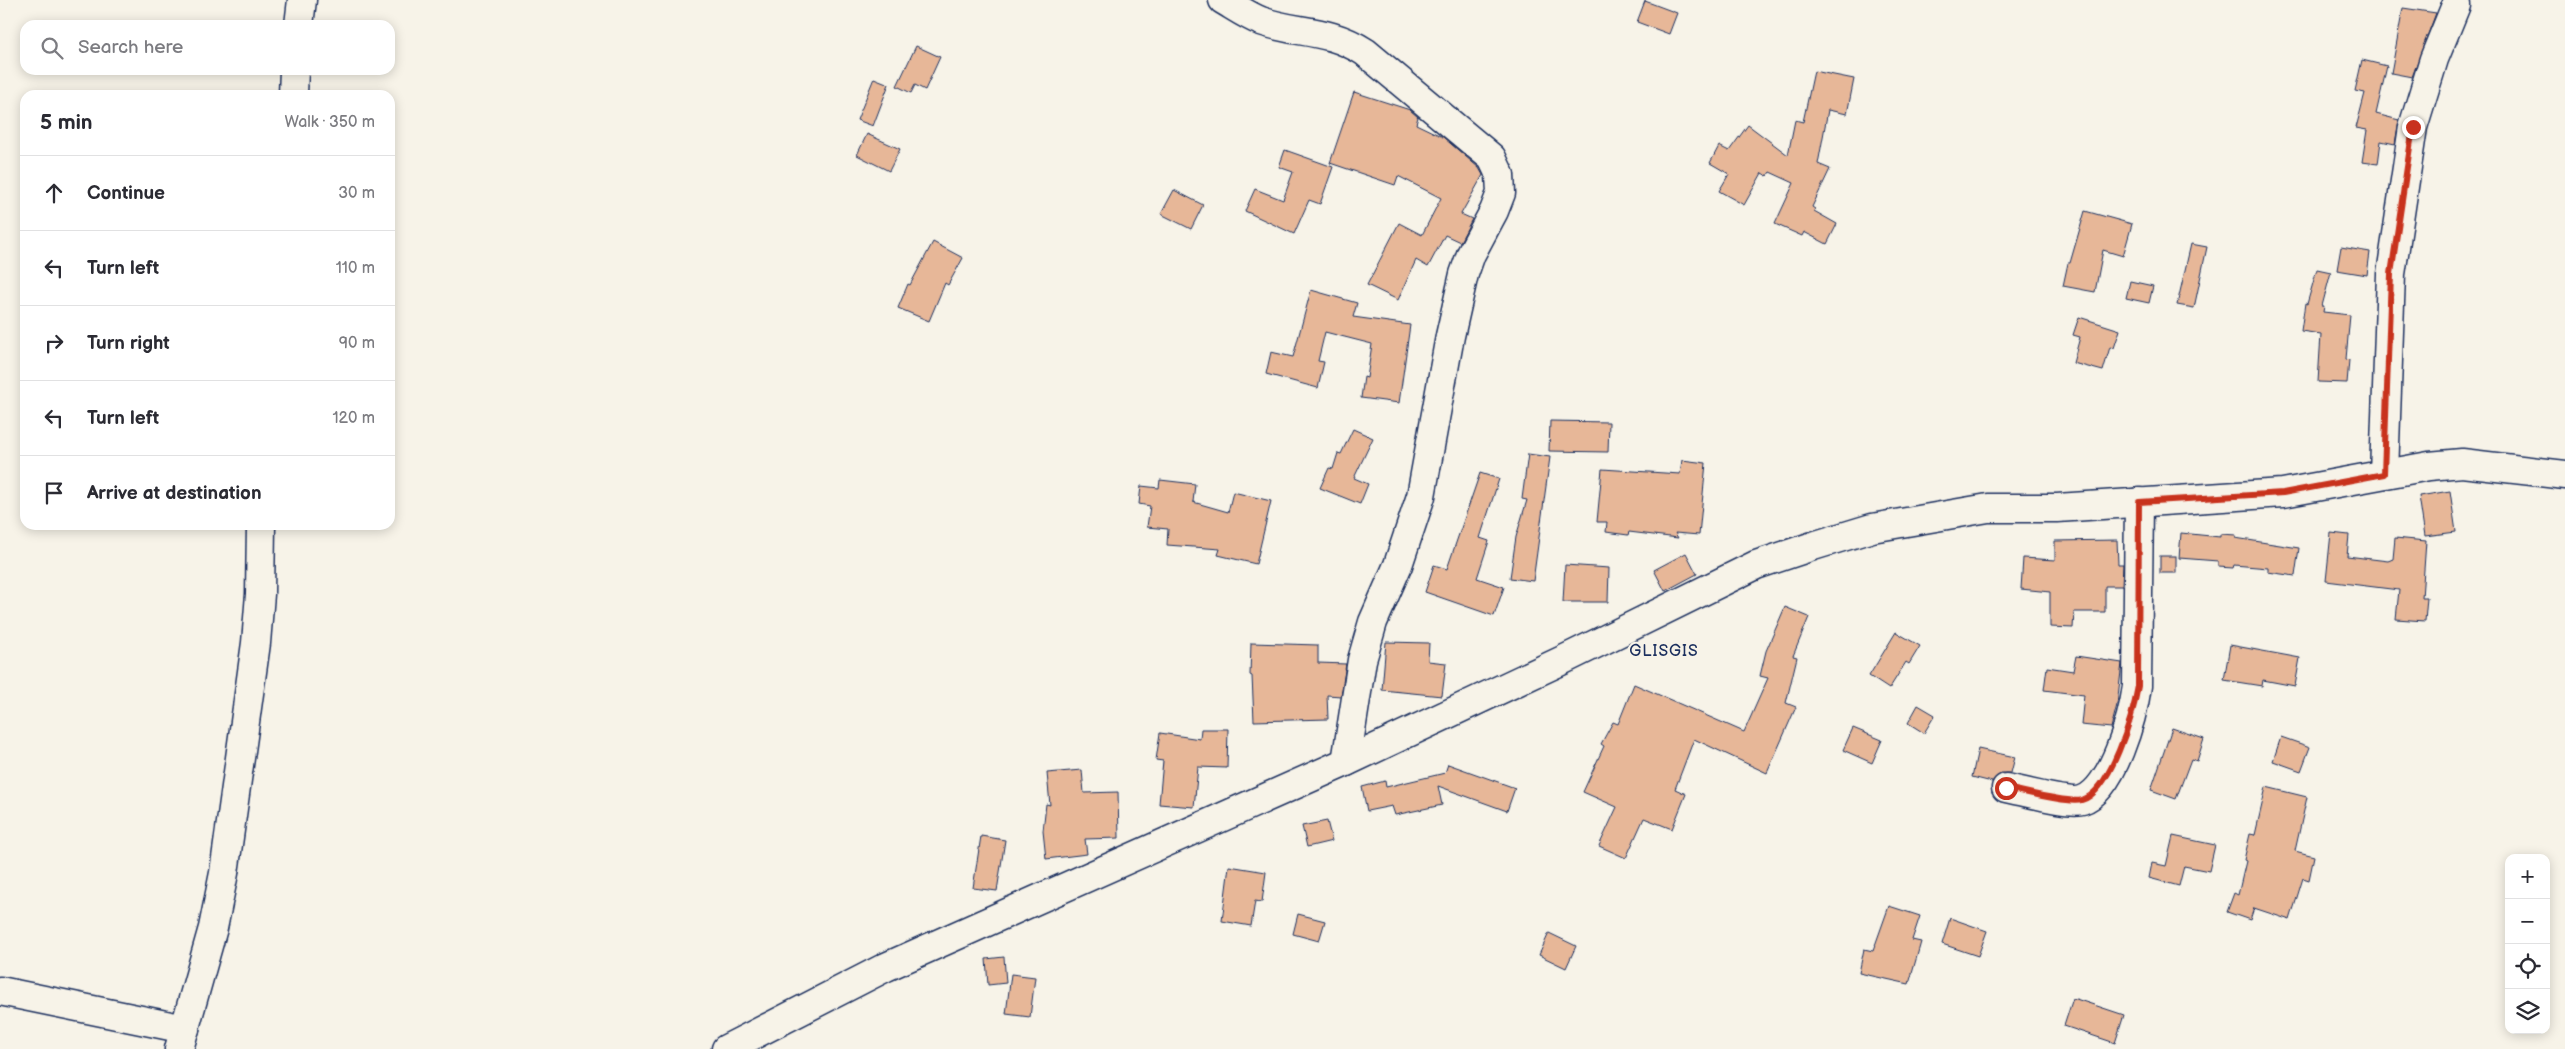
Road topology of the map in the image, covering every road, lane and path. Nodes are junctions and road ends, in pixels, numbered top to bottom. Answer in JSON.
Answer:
{"nodes":[{"id":1,"x":302,"y":0,"type":"edge"},
{"id":2,"x":1223,"y":0,"type":"edge"},
{"id":3,"x":2456,"y":5,"type":"dead end"},
{"id":4,"x":299,"y":20,"type":"edge"},
{"id":5,"x":294,"y":75,"type":"edge"},
{"id":6,"x":293,"y":90,"type":"edge"},
{"id":7,"x":2384,"y":474,"type":"junction"},
{"id":8,"x":2565,"y":475,"type":"edge"},
{"id":9,"x":2139,"y":502,"type":"junction"},
{"id":10,"x":261,"y":530,"type":"edge"},
{"id":11,"x":1346,"y":762,"type":"junction"},
{"id":12,"x":2006,"y":788,"type":"dead end"},
{"id":13,"x":0,"y":991,"type":"edge"},
{"id":14,"x":182,"y":1039,"type":"edge"},
{"id":15,"x":726,"y":1049,"type":"edge"}],
"edges":[{"from":1,"to":4,"type":"street"},
{"from":2,"to":11,"type":"street"},
{"from":3,"to":7,"type":"street"},
{"from":5,"to":6,"type":"street"},
{"from":7,"to":8,"type":"street"},
{"from":7,"to":9,"type":"street"},
{"from":9,"to":11,"type":"street"},
{"from":9,"to":12,"type":"street"},
{"from":10,"to":14,"type":"street"},
{"from":11,"to":15,"type":"street"},
{"from":13,"to":14,"type":"street"}]}
